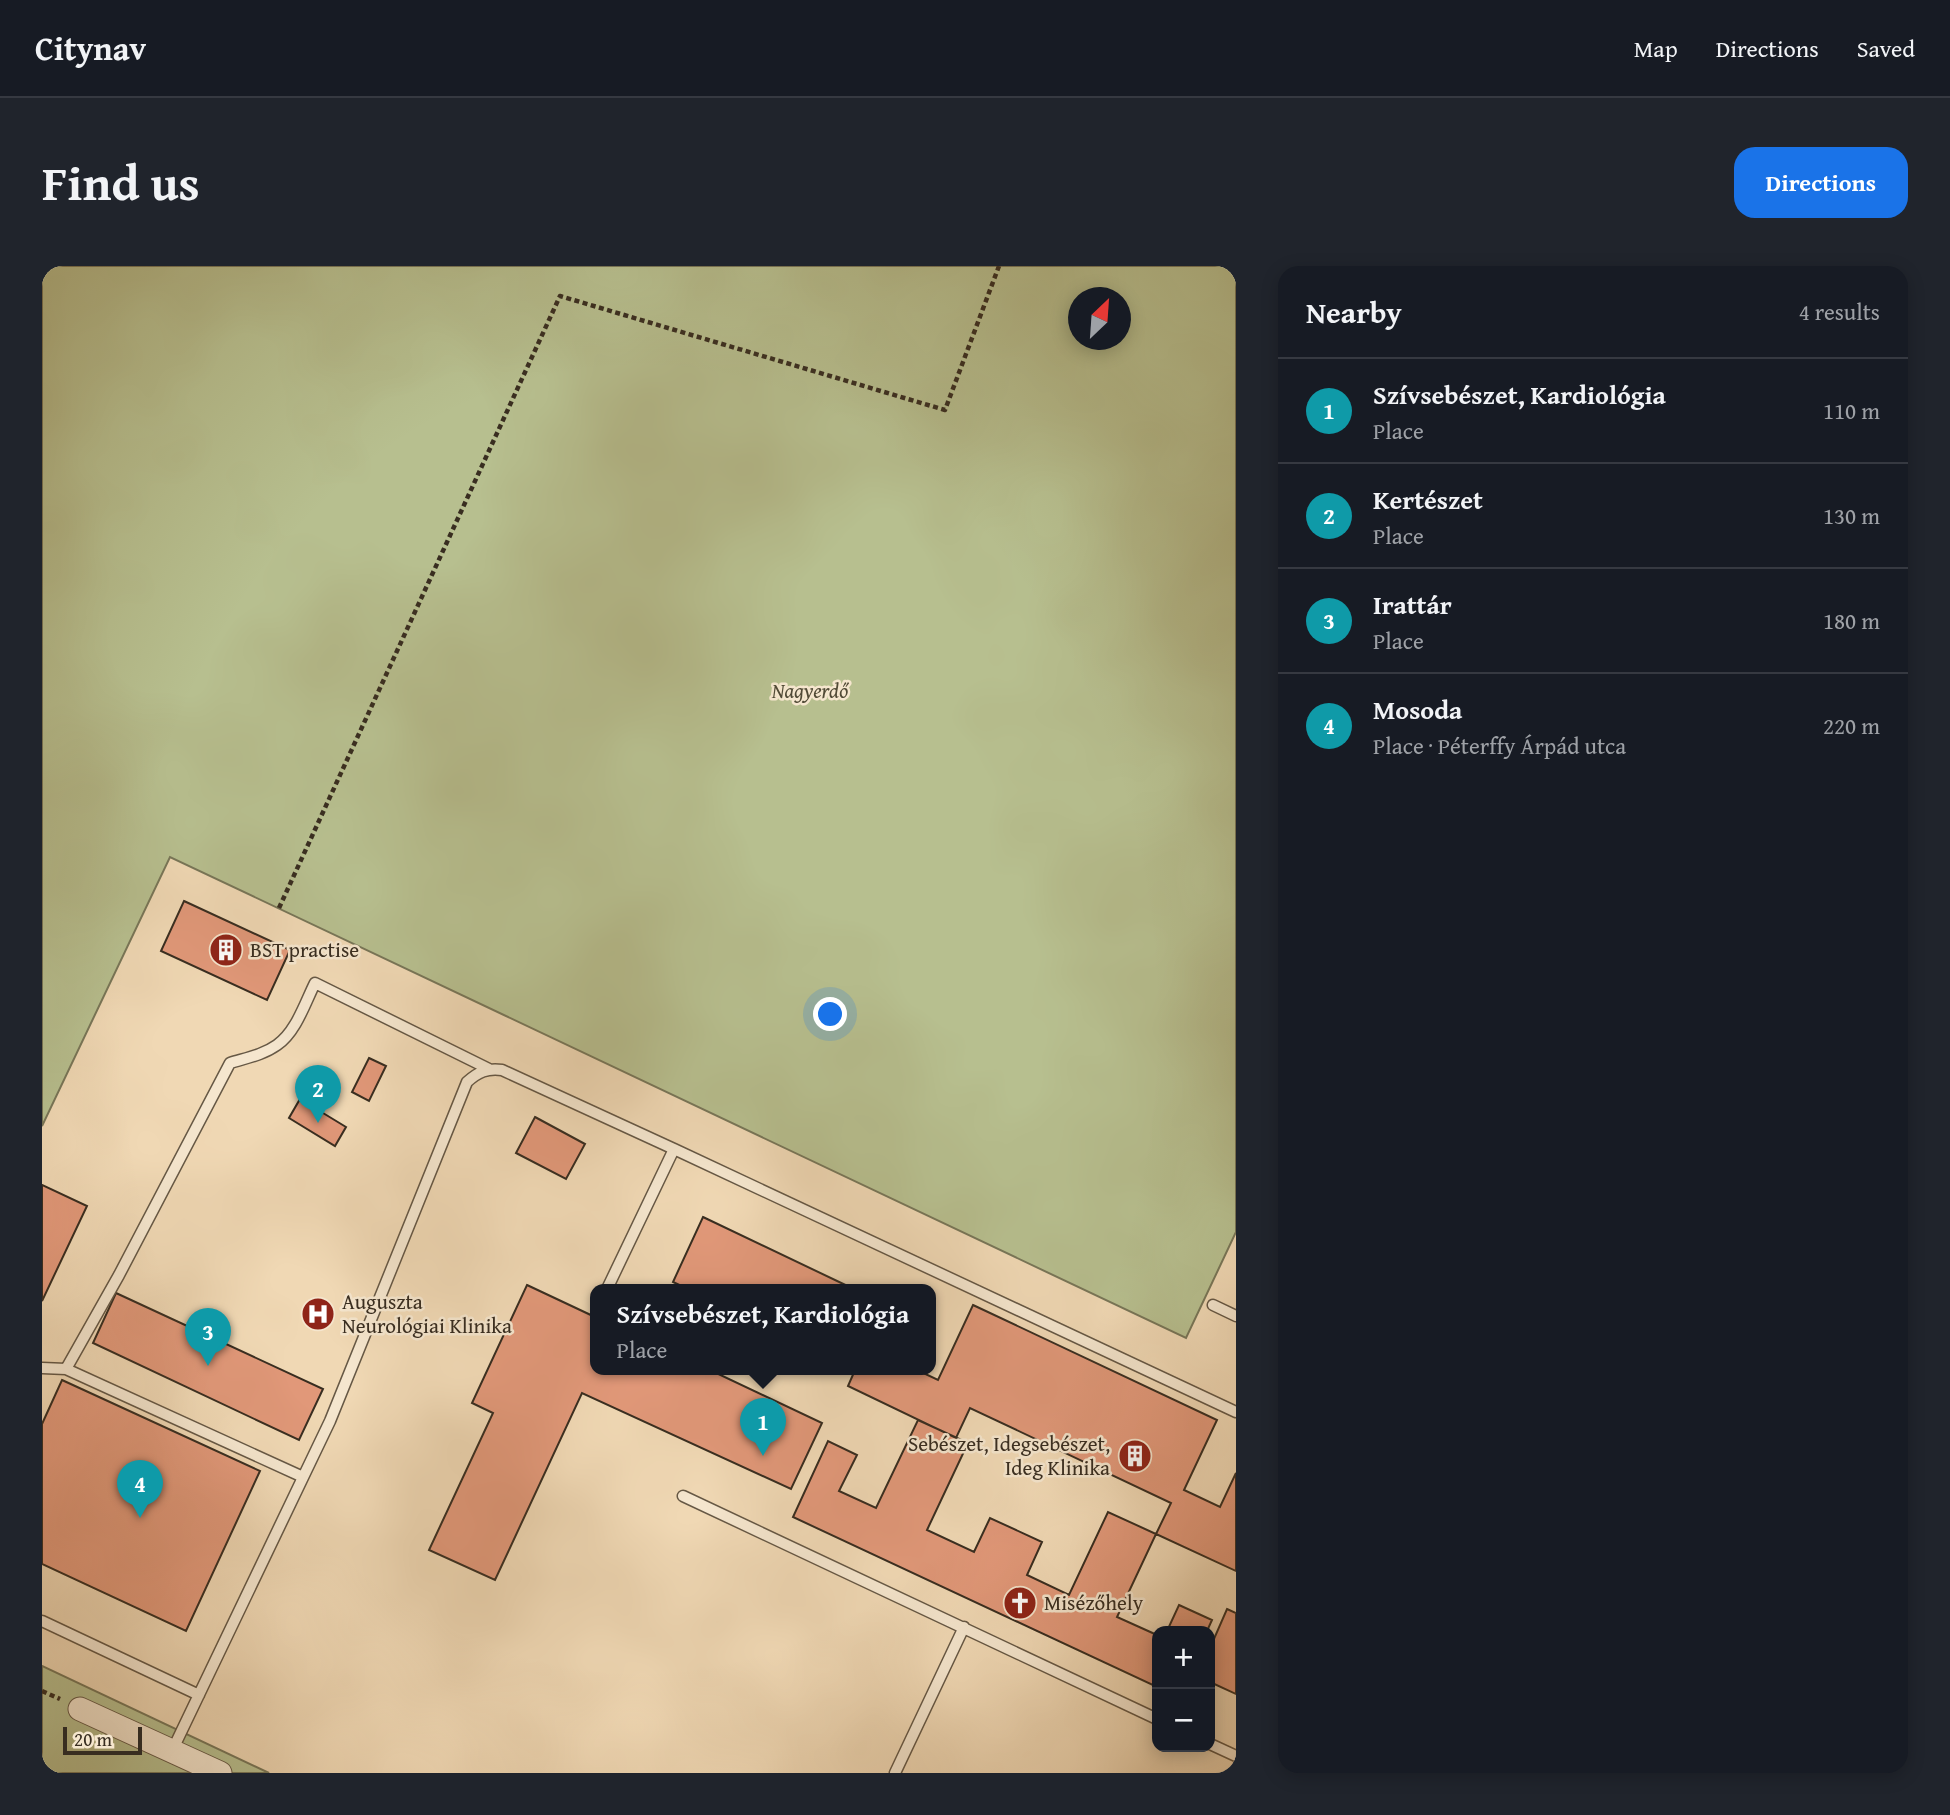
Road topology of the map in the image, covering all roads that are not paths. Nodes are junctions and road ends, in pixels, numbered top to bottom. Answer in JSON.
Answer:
{"nodes":[{"id":1,"x":489,"y":1069,"type":"junction"},
{"id":2,"x":674,"y":1149,"type":"junction"},
{"id":3,"x":609,"y":1284,"type":"edge"},
{"id":4,"x":1213,"y":1305,"type":"dead end"},
{"id":5,"x":1236,"y":1316,"type":"edge"},
{"id":6,"x":42,"y":1368,"type":"edge"},
{"id":7,"x":66,"y":1369,"type":"junction"},
{"id":8,"x":1236,"y":1412,"type":"edge"},
{"id":9,"x":303,"y":1477,"type":"junction"},
{"id":10,"x":683,"y":1496,"type":"dead end"},
{"id":11,"x":42,"y":1621,"type":"edge"},
{"id":12,"x":964,"y":1627,"type":"junction"},
{"id":13,"x":199,"y":1695,"type":"junction"},
{"id":14,"x":80,"y":1709,"type":"dead end"},
{"id":15,"x":1152,"y":1716,"type":"edge"},
{"id":16,"x":1215,"y":1746,"type":"edge"},
{"id":17,"x":172,"y":1751,"type":"junction"},
{"id":18,"x":1236,"y":1756,"type":"edge"},
{"id":19,"x":220,"y":1773,"type":"edge"},
{"id":20,"x":895,"y":1773,"type":"edge"}],
"edges":[{"from":1,"to":2,"type":"lane"},
{"from":1,"to":7,"type":"lane"},
{"from":1,"to":9,"type":"lane"},
{"from":2,"to":3,"type":"lane"},
{"from":2,"to":8,"type":"lane"},
{"from":4,"to":5,"type":"lane"},
{"from":6,"to":7,"type":"lane"},
{"from":7,"to":9,"type":"lane"},
{"from":9,"to":13,"type":"lane"},
{"from":10,"to":12,"type":"lane"},
{"from":11,"to":13,"type":"lane"},
{"from":12,"to":15,"type":"lane"},
{"from":12,"to":20,"type":"lane"},
{"from":13,"to":17,"type":"lane"},
{"from":14,"to":17,"type":"street"},
{"from":16,"to":18,"type":"lane"},
{"from":17,"to":19,"type":"street"}]}
